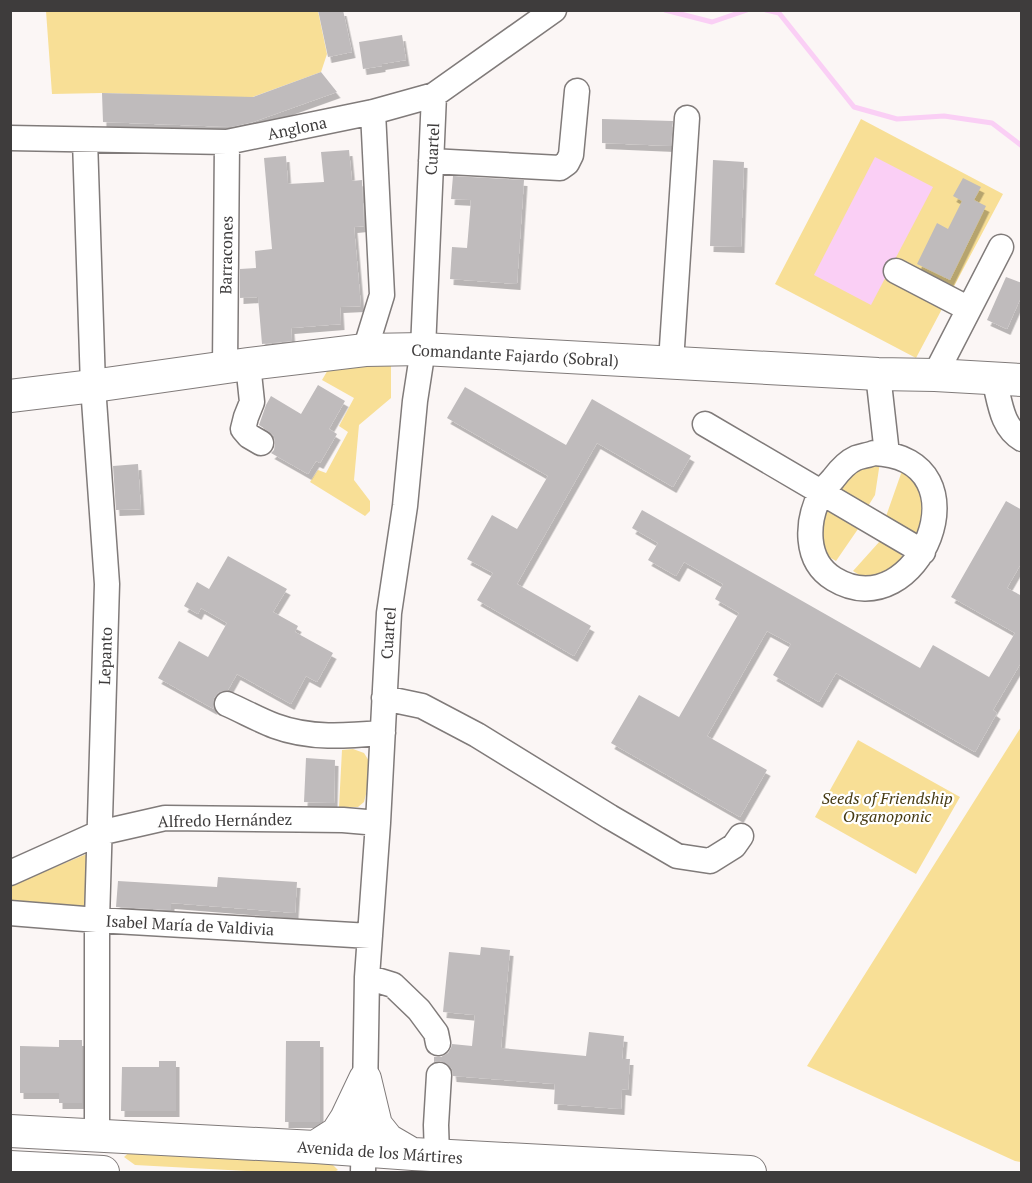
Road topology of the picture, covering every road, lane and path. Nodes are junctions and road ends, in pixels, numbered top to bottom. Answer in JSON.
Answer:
{"nodes":[{"id":1,"x":554,"y":10,"type":"edge"},
{"id":2,"x":577,"y":91,"type":"dead end"},
{"id":3,"x":434,"y":95,"type":"junction"},
{"id":4,"x":373,"y":112,"type":"junction"},
{"id":5,"x":687,"y":118,"type":"dead end"},
{"id":6,"x":10,"y":138,"type":"edge"},
{"id":7,"x":85,"y":140,"type":"junction"},
{"id":8,"x":227,"y":142,"type":"junction"},
{"id":9,"x":431,"y":161,"type":"junction"},
{"id":10,"x":1001,"y":247,"type":"dead end"},
{"id":11,"x":896,"y":271,"type":"dead end"},
{"id":12,"x":969,"y":309,"type":"junction"},
{"id":13,"x":365,"y":350,"type":"junction"},
{"id":14,"x":423,"y":350,"type":"junction"},
{"id":15,"x":670,"y":362,"type":"junction"},
{"id":16,"x":236,"y":366,"type":"junction"},
{"id":17,"x":878,"y":374,"type":"junction"},
{"id":18,"x":934,"y":375,"type":"junction"},
{"id":19,"x":1008,"y":380,"type":"edge"},
{"id":20,"x":93,"y":386,"type":"junction"},
{"id":21,"x":10,"y":396,"type":"edge"},
{"id":22,"x":705,"y":424,"type":"dead end"},
{"id":23,"x":1022,"y":439,"type":"edge"},
{"id":24,"x":261,"y":443,"type":"dead end"},
{"id":25,"x":887,"y":454,"type":"junction"},
{"id":26,"x":822,"y":493,"type":"junction"},
{"id":27,"x":923,"y":552,"type":"junction"},
{"id":28,"x":384,"y":698,"type":"junction"},
{"id":29,"x":227,"y":704,"type":"dead end"},
{"id":30,"x":383,"y":733,"type":"junction"},
{"id":31,"x":378,"y":823,"type":"junction"},
{"id":32,"x":99,"y":833,"type":"junction"},
{"id":33,"x":741,"y":836,"type":"dead end"},
{"id":34,"x":10,"y":873,"type":"edge"},
{"id":35,"x":10,"y":913,"type":"edge"},
{"id":36,"x":96,"y":920,"type":"junction"},
{"id":37,"x":370,"y":936,"type":"junction"},
{"id":38,"x":367,"y":977,"type":"junction"},
{"id":39,"x":438,"y":1043,"type":"dead end"},
{"id":40,"x":440,"y":1075,"type":"dead end"},
{"id":41,"x":365,"y":1079,"type":"junction"},
{"id":42,"x":10,"y":1131,"type":"edge"},
{"id":43,"x":97,"y":1136,"type":"junction"},
{"id":44,"x":315,"y":1147,"type":"junction"},
{"id":45,"x":425,"y":1155,"type":"junction"},
{"id":46,"x":363,"y":1161,"type":"edge"},
{"id":47,"x":10,"y":1167,"type":"edge"},
{"id":48,"x":100,"y":1172,"type":"edge"},
{"id":49,"x":750,"y":1173,"type":"edge"}],
"edges":[{"from":1,"to":3,"type":"street","name":"Anglona"},
{"from":2,"to":9,"type":"street"},
{"from":3,"to":4,"type":"street","name":"Anglona"},
{"from":3,"to":9,"type":"street","name":"Cuartel"},
{"from":4,"to":8,"type":"street","name":"Anglona"},
{"from":4,"to":13,"type":"street"},
{"from":5,"to":15,"type":"street"},
{"from":6,"to":7,"type":"street","name":"Anglona"},
{"from":7,"to":8,"type":"street","name":"Anglona"},
{"from":7,"to":20,"type":"street","name":"Lepanto"},
{"from":8,"to":16,"type":"street","name":"Barracones"},
{"from":9,"to":14,"type":"street","name":"Cuartel"},
{"from":10,"to":12,"type":"street"},
{"from":11,"to":12,"type":"street"},
{"from":12,"to":18,"type":"street"},
{"from":13,"to":14,"type":"main road","name":"Comandante Fajardo (Sobral)"},
{"from":13,"to":16,"type":"main road","name":"Comandante Fajardo (Sobral)"},
{"from":14,"to":15,"type":"main road","name":"Comandante Fajardo (Sobral)"},
{"from":14,"to":28,"type":"street","name":"Cuartel"},
{"from":15,"to":17,"type":"main road","name":"Comandante Fajardo (Sobral)"},
{"from":16,"to":20,"type":"main road","name":"Comandante Fajardo (Sobral)"},
{"from":16,"to":24,"type":"street","name":"Barracones"},
{"from":17,"to":18,"type":"main road","name":"Comandante Fajardo (Sobral)"},
{"from":17,"to":25,"type":"street"},
{"from":18,"to":19,"type":"main road","name":"Comandante Fajardo (Sobral)"},
{"from":19,"to":23,"type":"street"},
{"from":20,"to":21,"type":"main road","name":"Comandante Fajardo (Sobral)"},
{"from":20,"to":32,"type":"street","name":"Lepanto"},
{"from":22,"to":26,"type":"street"},
{"from":25,"to":26,"type":"street"},
{"from":25,"to":27,"type":"street"},
{"from":26,"to":27,"type":"street"},
{"from":26,"to":27,"type":"street"},
{"from":28,"to":30,"type":"street","name":"Cuartel"},
{"from":28,"to":33,"type":"street"},
{"from":29,"to":30,"type":"street"},
{"from":30,"to":31,"type":"street","name":"Cuartel"},
{"from":31,"to":32,"type":"street","name":"Alfredo Hernández"},
{"from":31,"to":37,"type":"street","name":"Cuartel"},
{"from":32,"to":34,"type":"street","name":"Alfredo Hernández"},
{"from":32,"to":36,"type":"street","name":"Lepanto"},
{"from":35,"to":36,"type":"street","name":"Isabel María de Valdivia"},
{"from":36,"to":37,"type":"street","name":"Isabel María de Valdivia"},
{"from":36,"to":43,"type":"street","name":"Lepanto"},
{"from":37,"to":38,"type":"street","name":"Cuartel"},
{"from":38,"to":39,"type":"street"},
{"from":38,"to":41,"type":"street","name":"Cuartel"},
{"from":40,"to":45,"type":"street"},
{"from":41,"to":44,"type":"main road"},
{"from":41,"to":45,"type":"main road"},
{"from":41,"to":46,"type":"street","name":"Cuartel"},
{"from":42,"to":43,"type":"main road","name":"Avenida de los Mártires"},
{"from":43,"to":44,"type":"main road","name":"Avenida de los Mártires"},
{"from":43,"to":48,"type":"main road","name":"Lepanto"},
{"from":44,"to":46,"type":"main road","name":"Avenida de los Mártires"},
{"from":45,"to":46,"type":"main road","name":"Avenida de los Mártires"},
{"from":45,"to":49,"type":"main road","name":"Avenida de los Mártires"},
{"from":47,"to":48,"type":"main road"}]}
